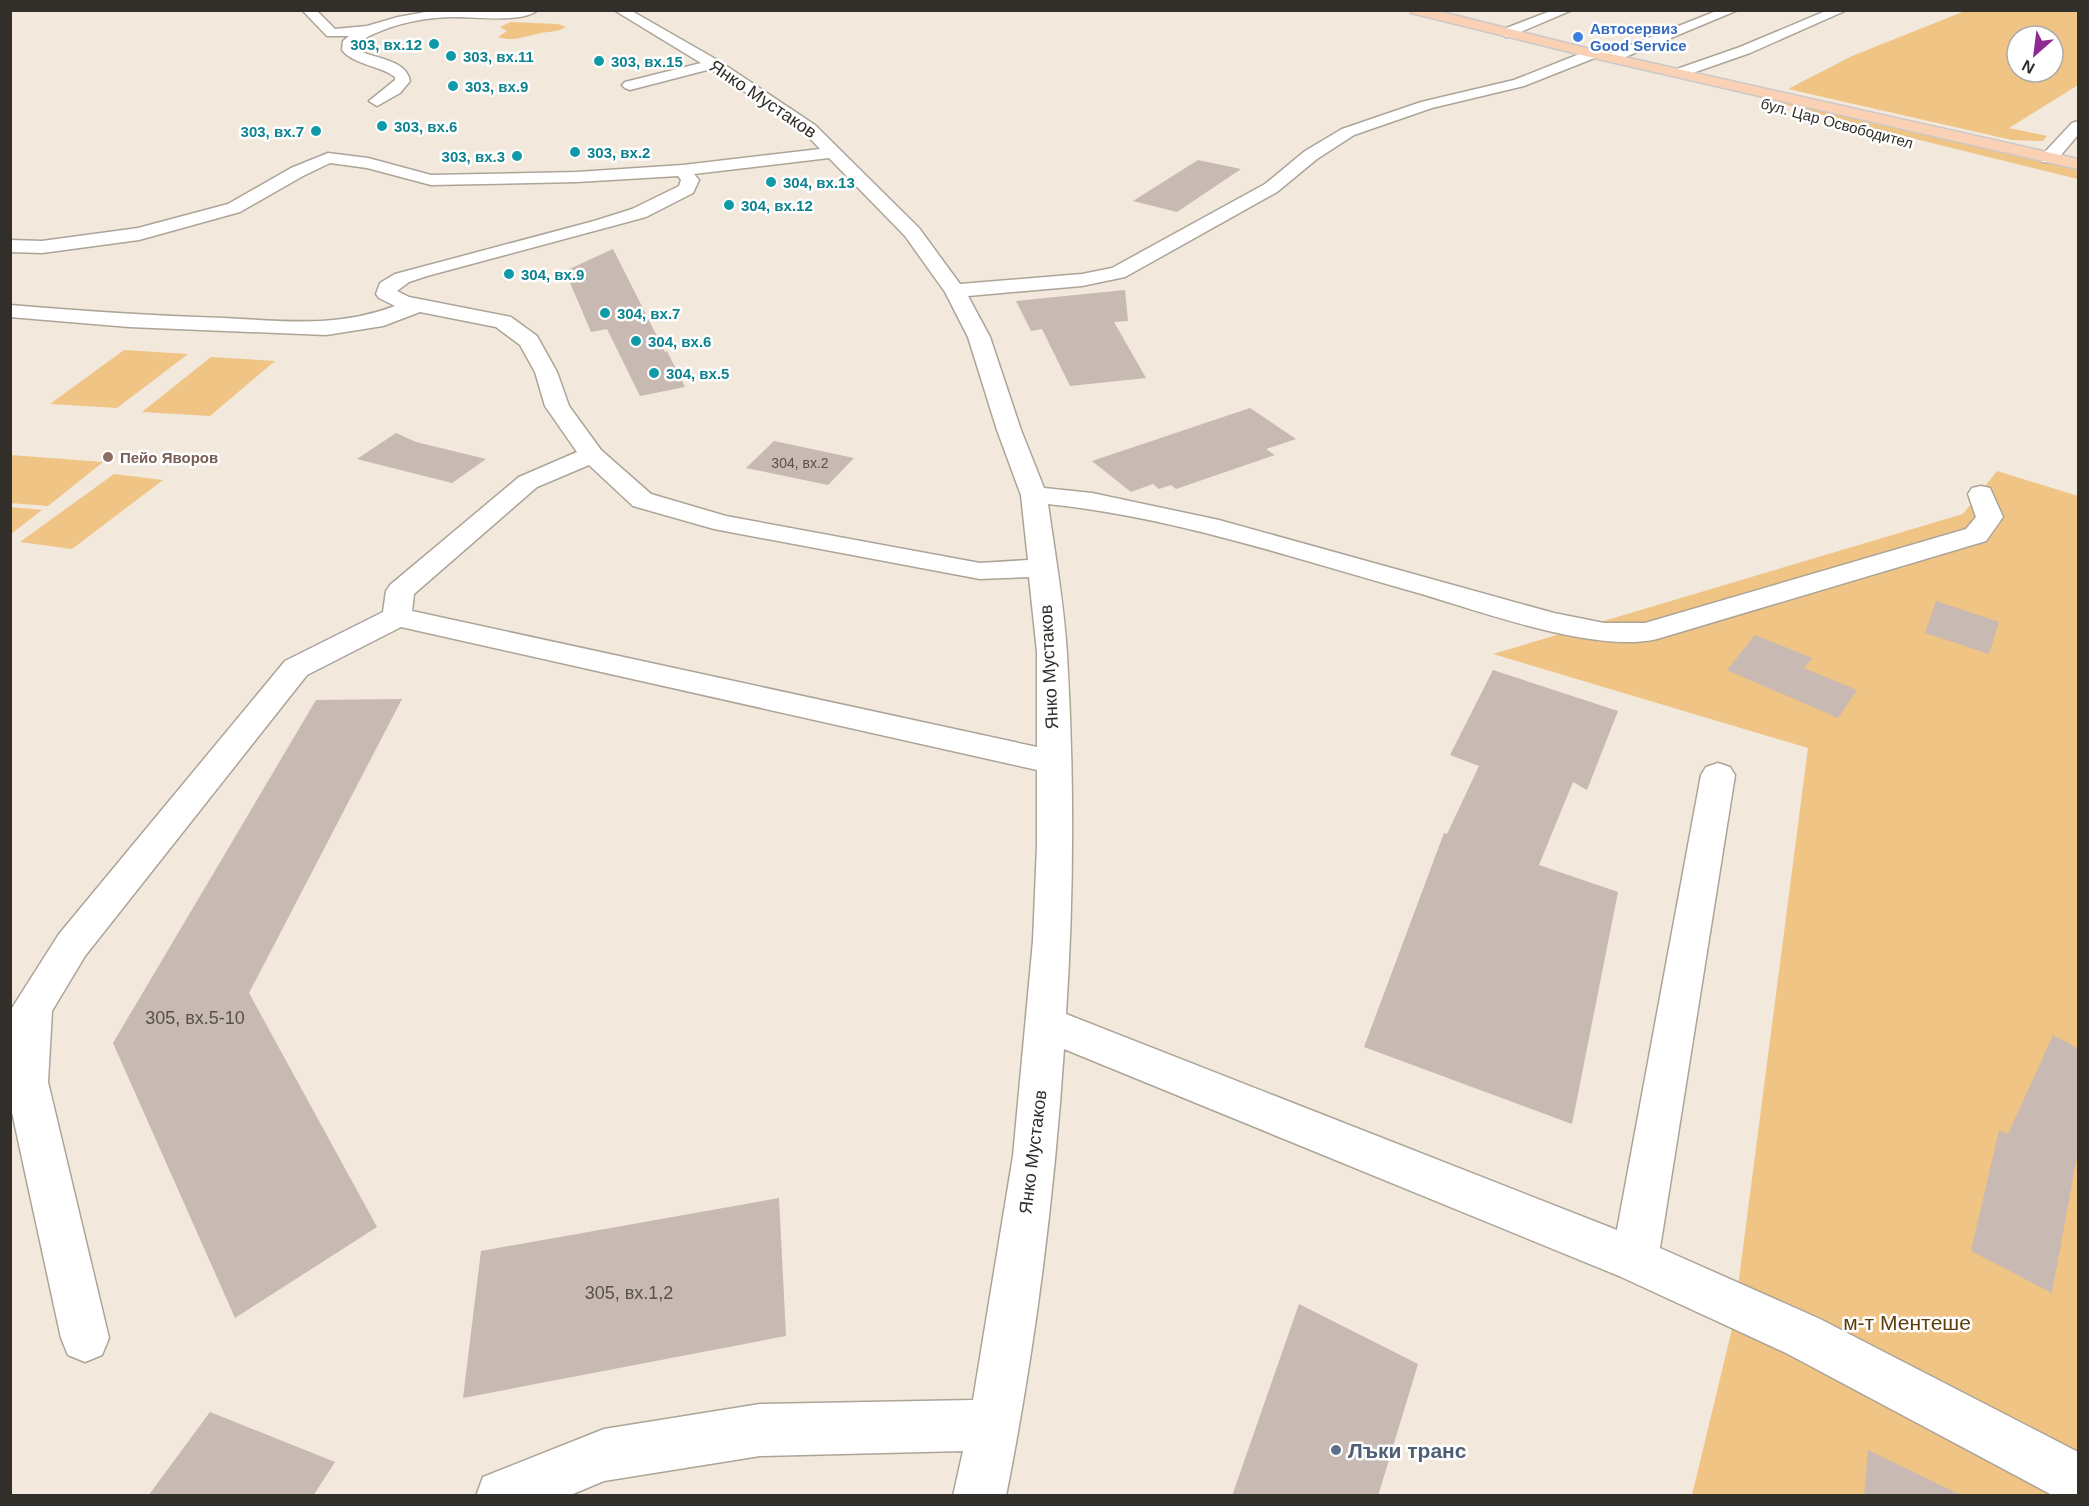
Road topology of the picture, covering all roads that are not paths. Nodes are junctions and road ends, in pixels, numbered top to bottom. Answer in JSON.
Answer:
{"nodes":[{"id":1,"x":308,"y":10,"type":"edge"},
{"id":2,"x":532,"y":10,"type":"edge"},
{"id":3,"x":620,"y":10,"type":"edge"},
{"id":4,"x":1416,"y":10,"type":"edge"},
{"id":5,"x":1566,"y":10,"type":"edge"},
{"id":6,"x":1732,"y":10,"type":"edge"},
{"id":7,"x":1841,"y":10,"type":"edge"},
{"id":8,"x":447,"y":12,"type":"edge"},
{"id":9,"x":1504,"y":17,"type":"dead end"},
{"id":10,"x":1479,"y":26,"type":"junction"},
{"id":11,"x":372,"y":30,"type":"junction"},
{"id":12,"x":1506,"y":33,"type":"junction"},
{"id":13,"x":1601,"y":55,"type":"junction"},
{"id":14,"x":714,"y":64,"type":"junction"},
{"id":15,"x":1679,"y":73,"type":"junction"},
{"id":16,"x":630,"y":85,"type":"dead end"},
{"id":17,"x":377,"y":101,"type":"dead end"},
{"id":18,"x":2079,"y":126,"type":"edge"},
{"id":19,"x":1927,"y":146,"type":"dead end"},
{"id":20,"x":836,"y":152,"type":"junction"},
{"id":21,"x":2049,"y":158,"type":"junction"},
{"id":22,"x":2079,"y":164,"type":"edge"},
{"id":23,"x":683,"y":170,"type":"junction"},
{"id":24,"x":10,"y":246,"type":"edge"},
{"id":25,"x":955,"y":291,"type":"junction"},
{"id":26,"x":418,"y":305,"type":"junction"},
{"id":27,"x":10,"y":311,"type":"edge"},
{"id":28,"x":592,"y":455,"type":"junction"},
{"id":29,"x":1981,"y":494,"type":"dead end"},
{"id":30,"x":1034,"y":495,"type":"junction"},
{"id":31,"x":1042,"y":568,"type":"junction"},
{"id":32,"x":397,"y":617,"type":"junction"},
{"id":33,"x":1054,"y":763,"type":"junction"},
{"id":34,"x":1718,"y":775,"type":"dead end"},
{"id":35,"x":1046,"y":1024,"type":"junction"},
{"id":36,"x":1635,"y":1260,"type":"junction"},
{"id":37,"x":85,"y":1338,"type":"dead end"},
{"id":38,"x":994,"y":1425,"type":"junction"},
{"id":39,"x":2079,"y":1480,"type":"edge"},
{"id":40,"x":502,"y":1496,"type":"edge"},
{"id":41,"x":979,"y":1496,"type":"edge"}],
"edges":[{"from":1,"to":11,"type":"street"},
{"from":2,"to":8,"type":"street"},
{"from":3,"to":14,"type":"street","name":"Янко Мустаков"},
{"from":4,"to":10,"type":"main road","name":"бул. Цар Освободител"},
{"from":5,"to":12,"type":"street"},
{"from":6,"to":13,"type":"street"},
{"from":7,"to":15,"type":"street"},
{"from":8,"to":11,"type":"street"},
{"from":9,"to":10,"type":"street"},
{"from":10,"to":12,"type":"main road","name":"бул. Цар Освободител"},
{"from":11,"to":17,"type":"street"},
{"from":12,"to":13,"type":"main road","name":"бул. Цар Освободител"},
{"from":13,"to":15,"type":"main road","name":"бул. Цар Освободител"},
{"from":13,"to":19,"type":"main road","name":"бул. Цар Освободител"},
{"from":13,"to":25,"type":"street"},
{"from":14,"to":16,"type":"street"},
{"from":14,"to":20,"type":"street","name":"Янко Мустаков"},
{"from":15,"to":21,"type":"main road","name":"бул. Цар Освободител"},
{"from":18,"to":21,"type":"street"},
{"from":20,"to":23,"type":"street"},
{"from":20,"to":25,"type":"street","name":"Янко Мустаков"},
{"from":21,"to":22,"type":"main road","name":"бул. Цар Освободител"},
{"from":23,"to":24,"type":"street"},
{"from":23,"to":26,"type":"street"},
{"from":25,"to":30,"type":"street","name":"Янко Мустаков"},
{"from":26,"to":27,"type":"street"},
{"from":26,"to":28,"type":"street"},
{"from":28,"to":31,"type":"street"},
{"from":28,"to":32,"type":"street"},
{"from":29,"to":30,"type":"street"},
{"from":30,"to":31,"type":"street","name":"Янко Мустаков"},
{"from":31,"to":33,"type":"street","name":"Янко Мустаков"},
{"from":32,"to":33,"type":"street"},
{"from":32,"to":37,"type":"street"},
{"from":33,"to":35,"type":"street","name":"Янко Мустаков"},
{"from":34,"to":36,"type":"street"},
{"from":35,"to":36,"type":"street"},
{"from":35,"to":38,"type":"street","name":"Янко Мустаков"},
{"from":36,"to":39,"type":"street"},
{"from":38,"to":40,"type":"street"},
{"from":38,"to":41,"type":"street","name":"Янко Мустаков"}]}
